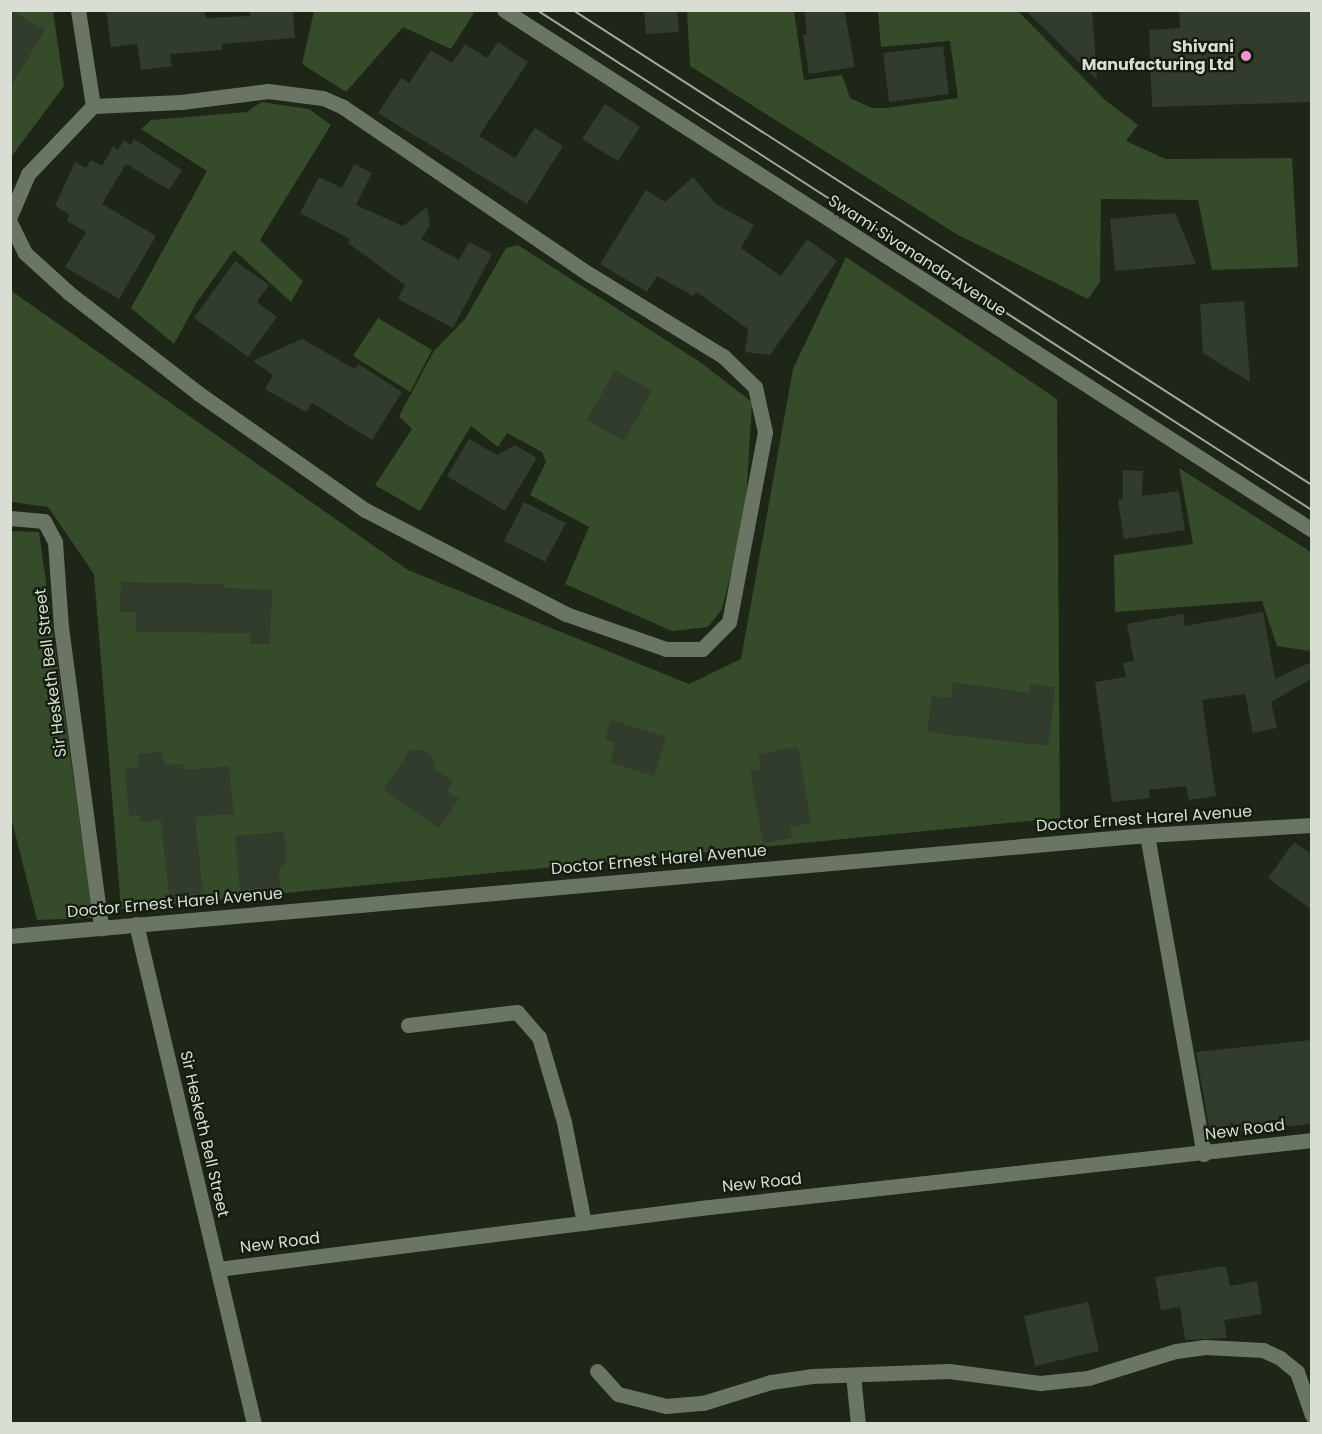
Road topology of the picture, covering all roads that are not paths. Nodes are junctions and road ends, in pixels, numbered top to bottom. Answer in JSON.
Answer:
{"nodes":[{"id":1,"x":78,"y":10,"type":"edge"},
{"id":2,"x":504,"y":10,"type":"edge"},
{"id":3,"x":93,"y":106,"type":"junction"},
{"id":4,"x":10,"y":216,"type":"edge"},
{"id":5,"x":10,"y":222,"type":"edge"},
{"id":6,"x":10,"y":518,"type":"edge"},
{"id":7,"x":1311,"y":530,"type":"edge"},
{"id":8,"x":1311,"y":825,"type":"edge"},
{"id":9,"x":1147,"y":835,"type":"junction"},
{"id":10,"x":136,"y":924,"type":"junction"},
{"id":11,"x":101,"y":928,"type":"junction"},
{"id":12,"x":10,"y":936,"type":"edge"},
{"id":13,"x":408,"y":1025,"type":"dead end"},
{"id":14,"x":1311,"y":1140,"type":"edge"},
{"id":15,"x":1204,"y":1154,"type":"junction"},
{"id":16,"x":584,"y":1223,"type":"junction"},
{"id":17,"x":218,"y":1269,"type":"junction"},
{"id":18,"x":597,"y":1371,"type":"dead end"},
{"id":19,"x":853,"y":1375,"type":"junction"},
{"id":20,"x":1311,"y":1415,"type":"edge"},
{"id":21,"x":254,"y":1424,"type":"edge"},
{"id":22,"x":858,"y":1424,"type":"edge"}],
"edges":[{"from":1,"to":3,"type":"street"},
{"from":2,"to":7,"type":"street","name":"Swami Sivananda Avenue"},
{"from":3,"to":4,"type":"street"},
{"from":3,"to":5,"type":"street"},
{"from":6,"to":11,"type":"street","name":"Sir Hesketh Bell Street"},
{"from":8,"to":9,"type":"street","name":"Doctor Ernest Harel Avenue"},
{"from":9,"to":10,"type":"street","name":"Doctor Ernest Harel Avenue"},
{"from":9,"to":15,"type":"street"},
{"from":10,"to":11,"type":"street","name":"Doctor Ernest Harel Avenue"},
{"from":10,"to":17,"type":"street","name":"Sir Hesketh Bell Street"},
{"from":11,"to":12,"type":"street","name":"Doctor Ernest Harel Avenue"},
{"from":13,"to":16,"type":"street"},
{"from":14,"to":15,"type":"street","name":"New Road"},
{"from":15,"to":16,"type":"street","name":"New Road"},
{"from":16,"to":17,"type":"street","name":"New Road"},
{"from":17,"to":21,"type":"street","name":"Sir Hesketh Bell Street"},
{"from":18,"to":19,"type":"street"},
{"from":19,"to":20,"type":"street"},
{"from":19,"to":22,"type":"street"}]}
